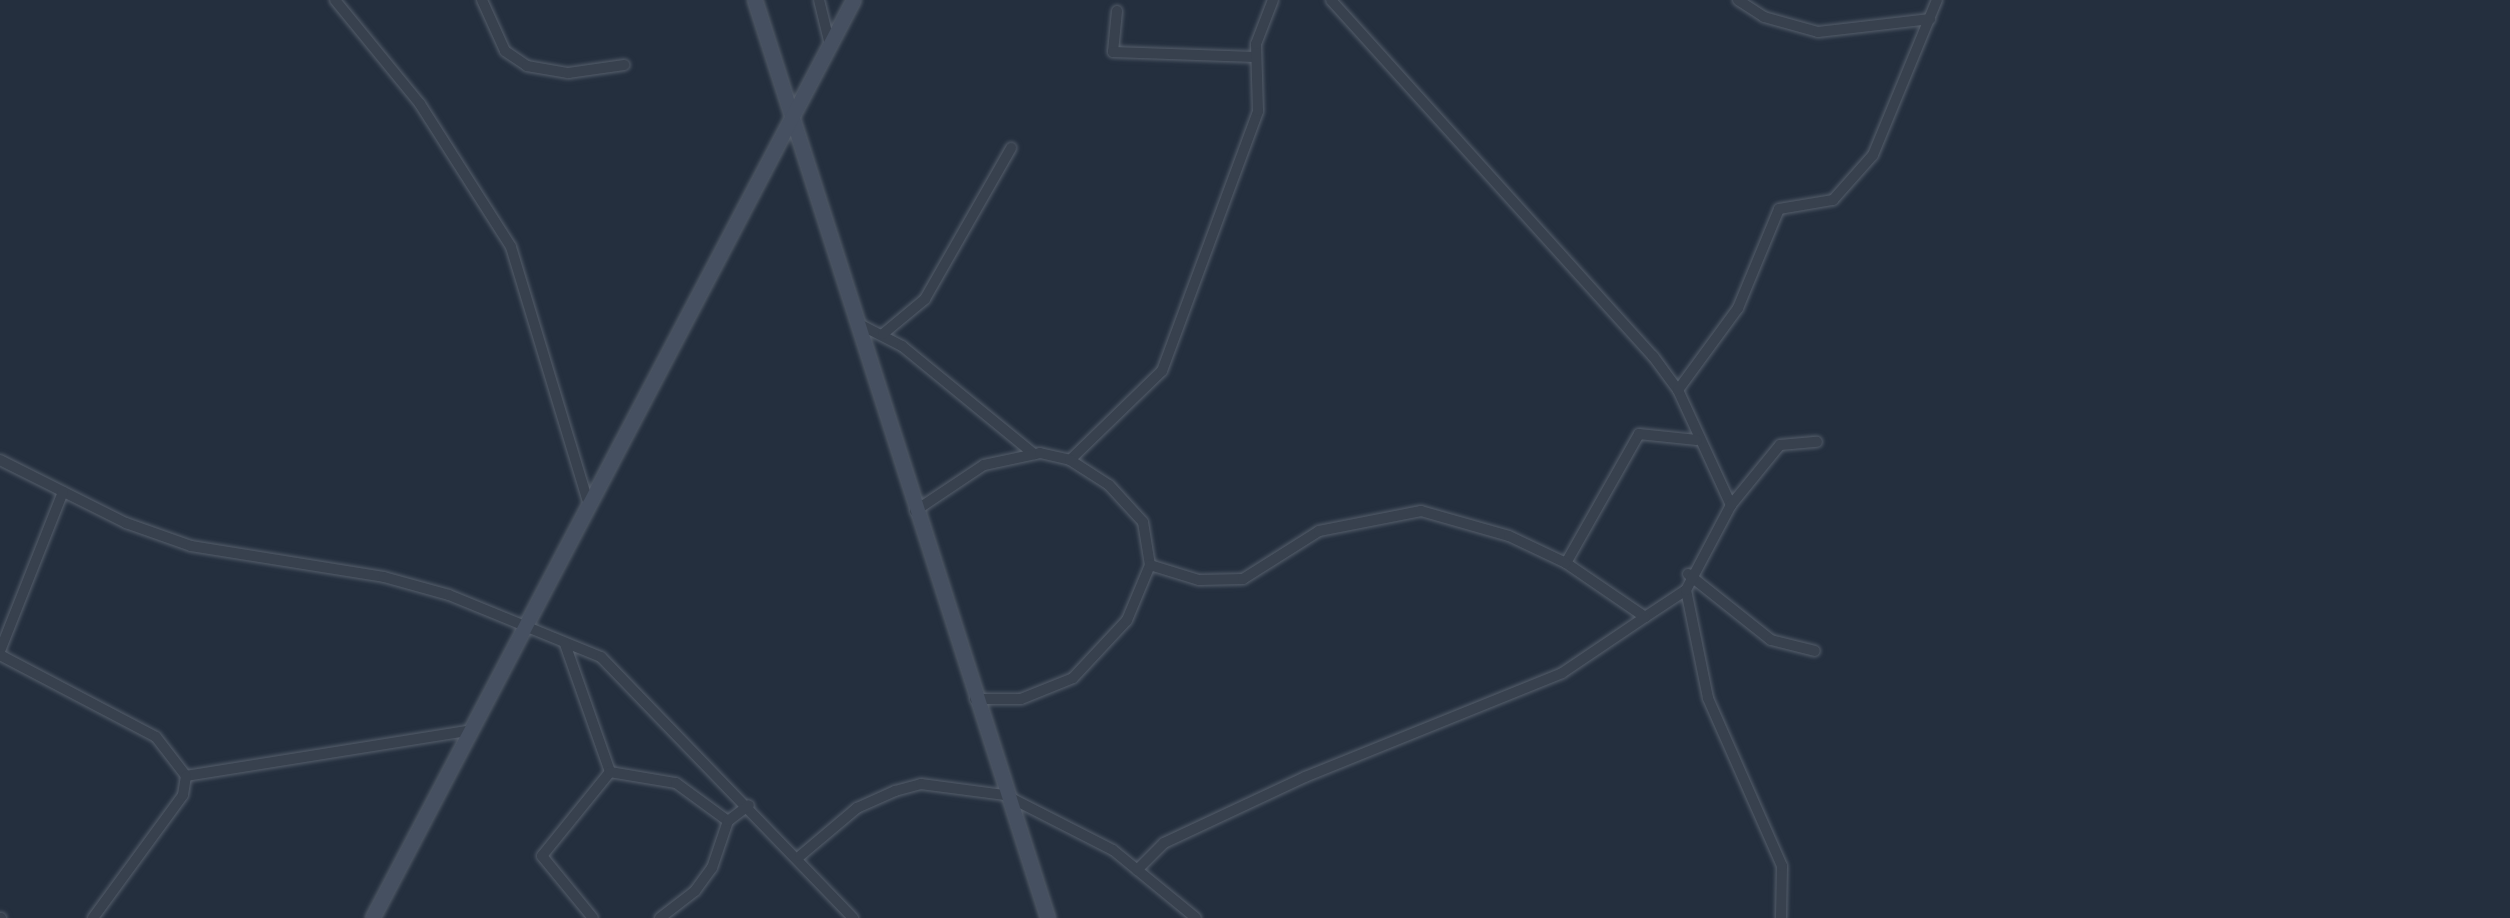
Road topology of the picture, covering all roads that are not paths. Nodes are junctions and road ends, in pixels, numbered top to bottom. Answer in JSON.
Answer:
{"nodes":[{"id":1,"x":335,"y":0,"type":"edge"},
{"id":2,"x":482,"y":0,"type":"edge"},
{"id":3,"x":755,"y":0,"type":"edge"},
{"id":4,"x":819,"y":0,"type":"edge"},
{"id":5,"x":854,"y":0,"type":"edge"},
{"id":6,"x":1273,"y":0,"type":"edge"},
{"id":7,"x":1331,"y":0,"type":"edge"},
{"id":8,"x":1738,"y":0,"type":"edge"},
{"id":9,"x":1937,"y":0,"type":"edge"},
{"id":10,"x":1117,"y":11,"type":"dead end"},
{"id":11,"x":1930,"y":19,"type":"junction"},
{"id":12,"x":830,"y":45,"type":"junction"},
{"id":13,"x":1255,"y":57,"type":"junction"},
{"id":14,"x":624,"y":65,"type":"dead end"},
{"id":15,"x":792,"y":116,"type":"junction"},
{"id":16,"x":1011,"y":148,"type":"dead end"},
{"id":17,"x":857,"y":323,"type":"junction"},
{"id":18,"x":883,"y":334,"type":"junction"},
{"id":19,"x":1678,"y":390,"type":"junction"},
{"id":20,"x":1697,"y":440,"type":"junction"},
{"id":21,"x":1817,"y":442,"type":"dead end"},
{"id":22,"x":1034,"y":454,"type":"junction"},
{"id":23,"x":0,"y":460,"type":"edge"},
{"id":24,"x":1070,"y":460,"type":"junction"},
{"id":25,"x":63,"y":492,"type":"junction"},
{"id":26,"x":587,"y":499,"type":"junction"},
{"id":27,"x":1731,"y":505,"type":"junction"},
{"id":28,"x":915,"y":511,"type":"junction"},
{"id":29,"x":1566,"y":563,"type":"junction"},
{"id":30,"x":1150,"y":565,"type":"junction"},
{"id":31,"x":1688,"y":574,"type":"junction"},
{"id":32,"x":1686,"y":590,"type":"junction"},
{"id":33,"x":1645,"y":617,"type":"junction"},
{"id":34,"x":528,"y":628,"type":"junction"},
{"id":35,"x":565,"y":644,"type":"junction"},
{"id":36,"x":1815,"y":651,"type":"dead end"},
{"id":37,"x":0,"y":653,"type":"edge"},
{"id":38,"x":973,"y":699,"type":"junction"},
{"id":39,"x":466,"y":731,"type":"junction"},
{"id":40,"x":610,"y":772,"type":"junction"},
{"id":41,"x":186,"y":776,"type":"junction"},
{"id":42,"x":1005,"y":795,"type":"junction"},
{"id":43,"x":749,"y":805,"type":"junction"},
{"id":44,"x":728,"y":821,"type":"junction"},
{"id":45,"x":800,"y":856,"type":"junction"},
{"id":46,"x":1137,"y":870,"type":"junction"},
{"id":47,"x":676,"y":915,"type":"edge"},
{"id":48,"x":93,"y":918,"type":"edge"},
{"id":49,"x":373,"y":918,"type":"edge"},
{"id":50,"x":593,"y":918,"type":"edge"},
{"id":51,"x":660,"y":918,"type":"edge"},
{"id":52,"x":853,"y":918,"type":"edge"},
{"id":53,"x":1048,"y":918,"type":"edge"},
{"id":54,"x":1196,"y":918,"type":"edge"},
{"id":55,"x":1781,"y":918,"type":"edge"}],
"edges":[{"from":1,"to":26,"type":"street"},
{"from":2,"to":14,"type":"street"},
{"from":3,"to":15,"type":"main road"},
{"from":4,"to":12,"type":"street"},
{"from":5,"to":12,"type":"main road"},
{"from":6,"to":13,"type":"street"},
{"from":7,"to":19,"type":"street"},
{"from":8,"to":11,"type":"street"},
{"from":9,"to":11,"type":"street"},
{"from":10,"to":13,"type":"street"},
{"from":11,"to":19,"type":"street"},
{"from":12,"to":15,"type":"main road"},
{"from":13,"to":24,"type":"street"},
{"from":15,"to":17,"type":"main road"},
{"from":15,"to":26,"type":"main road"},
{"from":16,"to":18,"type":"street"},
{"from":17,"to":18,"type":"street"},
{"from":17,"to":28,"type":"main road"},
{"from":18,"to":22,"type":"street"},
{"from":19,"to":20,"type":"street"},
{"from":20,"to":27,"type":"street"},
{"from":20,"to":29,"type":"street"},
{"from":21,"to":27,"type":"street"},
{"from":22,"to":24,"type":"street"},
{"from":22,"to":28,"type":"street"},
{"from":23,"to":25,"type":"street"},
{"from":24,"to":30,"type":"street"},
{"from":25,"to":34,"type":"street"},
{"from":25,"to":37,"type":"street"},
{"from":26,"to":34,"type":"main road"},
{"from":27,"to":31,"type":"street"},
{"from":28,"to":38,"type":"main road"},
{"from":29,"to":30,"type":"street"},
{"from":29,"to":33,"type":"street"},
{"from":30,"to":38,"type":"street"},
{"from":31,"to":32,"type":"street"},
{"from":31,"to":36,"type":"street"},
{"from":32,"to":33,"type":"street"},
{"from":32,"to":55,"type":"street"},
{"from":33,"to":46,"type":"street"},
{"from":34,"to":35,"type":"street"},
{"from":34,"to":39,"type":"main road"},
{"from":35,"to":40,"type":"street"},
{"from":35,"to":43,"type":"street"},
{"from":37,"to":41,"type":"street"},
{"from":38,"to":42,"type":"main road"},
{"from":39,"to":41,"type":"street"},
{"from":39,"to":49,"type":"main road"},
{"from":40,"to":44,"type":"street"},
{"from":40,"to":50,"type":"street"},
{"from":41,"to":48,"type":"street"},
{"from":42,"to":45,"type":"street"},
{"from":42,"to":46,"type":"street"},
{"from":42,"to":53,"type":"main road"},
{"from":43,"to":44,"type":"street"},
{"from":43,"to":45,"type":"street"},
{"from":44,"to":47,"type":"street"},
{"from":45,"to":52,"type":"street"},
{"from":46,"to":54,"type":"street"},
{"from":47,"to":51,"type":"street"}]}
